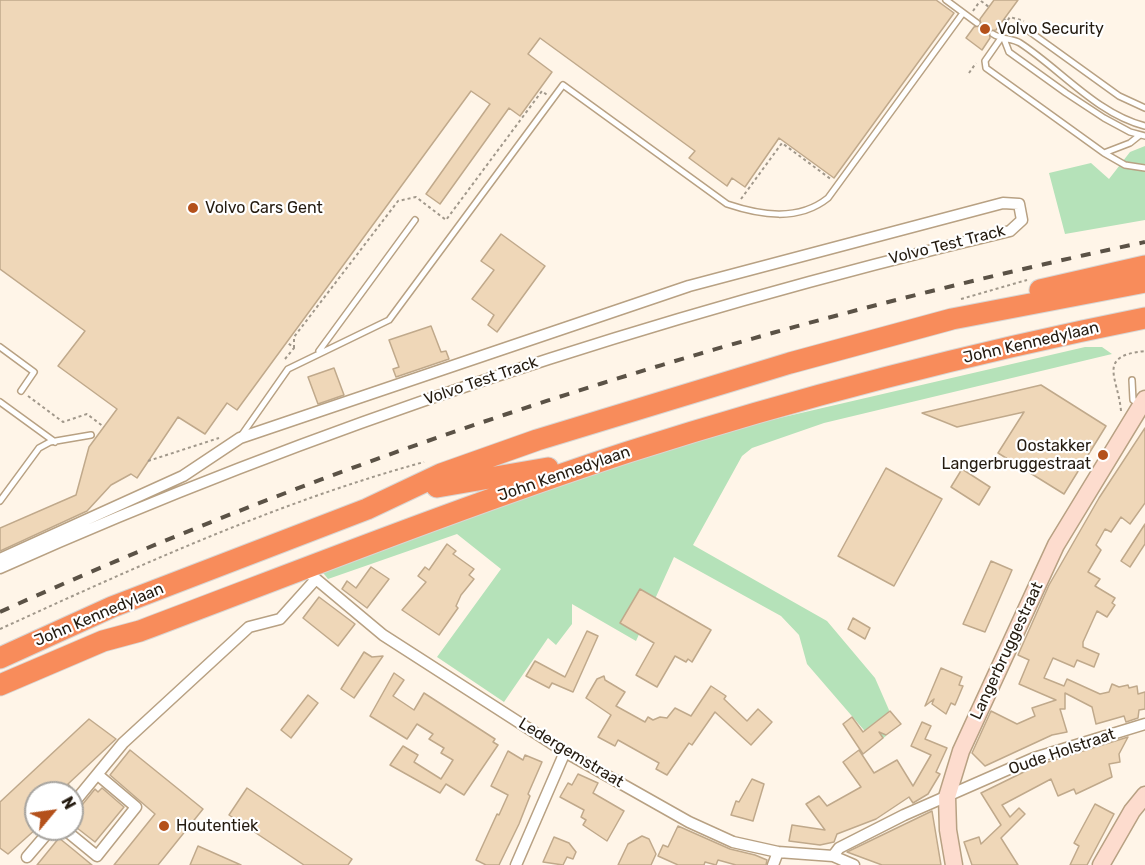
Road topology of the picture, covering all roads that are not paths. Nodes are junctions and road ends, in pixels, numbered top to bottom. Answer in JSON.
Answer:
{"nodes":[{"id":1,"x":946,"y":0,"type":"edge"},
{"id":2,"x":966,"y":15,"type":"junction"},
{"id":3,"x":977,"y":23,"type":"dead end"},
{"id":4,"x":1026,"y":29,"type":"dead end"},
{"id":5,"x":993,"y":34,"type":"dead end"},
{"id":6,"x":1002,"y":39,"type":"junction"},
{"id":7,"x":1145,"y":108,"type":"edge"},
{"id":8,"x":1145,"y":126,"type":"edge"},
{"id":9,"x":1142,"y":135,"type":"edge"},
{"id":10,"x":1104,"y":153,"type":"junction"},
{"id":11,"x":1145,"y":168,"type":"edge"},
{"id":12,"x":415,"y":220,"type":"dead end"},
{"id":13,"x":1145,"y":267,"type":"edge"},
{"id":14,"x":1145,"y":282,"type":"edge"},
{"id":15,"x":1145,"y":307,"type":"edge"},
{"id":16,"x":1145,"y":318,"type":"edge"},
{"id":17,"x":952,"y":319,"type":"junction"},
{"id":18,"x":1145,"y":333,"type":"edge"},
{"id":19,"x":0,"y":347,"type":"edge"},
{"id":20,"x":318,"y":353,"type":"junction"},
{"id":21,"x":1132,"y":380,"type":"dead end"},
{"id":22,"x":21,"y":390,"type":"road end"},
{"id":23,"x":0,"y":402,"type":"edge"},
{"id":24,"x":1135,"y":410,"type":"edge"},
{"id":25,"x":91,"y":435,"type":"dead end"},
{"id":26,"x":240,"y":438,"type":"junction"},
{"id":27,"x":55,"y":442,"type":"junction"},
{"id":28,"x":626,"y":453,"type":"junction"},
{"id":29,"x":0,"y":501,"type":"edge"},
{"id":30,"x":367,"y":509,"type":"junction"},
{"id":31,"x":0,"y":559,"type":"edge"},
{"id":32,"x":0,"y":568,"type":"edge"},
{"id":33,"x":0,"y":658,"type":"edge"},
{"id":34,"x":0,"y":685,"type":"edge"},
{"id":35,"x":1145,"y":724,"type":"edge"},
{"id":36,"x":565,"y":752,"type":"junction"},
{"id":37,"x":98,"y":775,"type":"junction"},
{"id":38,"x":84,"y":791,"type":"edge"},
{"id":39,"x":1145,"y":795,"type":"edge"},
{"id":40,"x":947,"y":797,"type":"junction"},
{"id":41,"x":40,"y":841,"type":"edge"},
{"id":42,"x":79,"y":841,"type":"edge"},
{"id":43,"x":778,"y":852,"type":"junction"},
{"id":44,"x":27,"y":856,"type":"dead end"},
{"id":45,"x":833,"y":856,"type":"junction"},
{"id":46,"x":516,"y":865,"type":"edge"},
{"id":47,"x":773,"y":865,"type":"edge"},
{"id":48,"x":855,"y":865,"type":"edge"},
{"id":49,"x":954,"y":865,"type":"edge"},
{"id":50,"x":1101,"y":865,"type":"edge"}],
"edges":[{"from":1,"to":2,"type":"lane"},
{"from":2,"to":3,"type":"lane"},
{"from":2,"to":20,"type":"lane"},
{"from":4,"to":7,"type":"lane"},
{"from":5,"to":6,"type":"lane"},
{"from":6,"to":8,"type":"lane"},
{"from":6,"to":9,"type":"lane"},
{"from":6,"to":10,"type":"lane"},
{"from":9,"to":10,"type":"lane"},
{"from":10,"to":11,"type":"lane"},
{"from":12,"to":20,"type":"lane"},
{"from":13,"to":17,"type":"highway"},
{"from":14,"to":17,"type":"highway","name":"John Kennedylaan"},
{"from":15,"to":30,"type":"highway","name":"John Kennedylaan"},
{"from":16,"to":28,"type":"highway","name":"John Kennedylaan"},
{"from":17,"to":30,"type":"highway","name":"John Kennedylaan"},
{"from":18,"to":28,"type":"highway"},
{"from":19,"to":22,"type":"lane"},
{"from":20,"to":26,"type":"lane"},
{"from":21,"to":24,"type":"lane"},
{"from":23,"to":27,"type":"lane"},
{"from":24,"to":40,"type":"street","name":"Langerbruggestraat"},
{"from":25,"to":27,"type":"lane"},
{"from":26,"to":31,"type":"street","name":"Volvo Test Track"},
{"from":26,"to":32,"type":"street","name":"Volvo Test Track"},
{"from":27,"to":29,"type":"lane"},
{"from":28,"to":34,"type":"highway","name":"John Kennedylaan"},
{"from":30,"to":33,"type":"highway","name":"John Kennedylaan"},
{"from":35,"to":40,"type":"street","name":"Oude Holstraat"},
{"from":36,"to":37,"type":"street","name":"Ledergemstraat"},
{"from":36,"to":43,"type":"street","name":"Ledergemstraat"},
{"from":36,"to":46,"type":"street"},
{"from":37,"to":38,"type":"street","name":"Ledergemstraat"},
{"from":37,"to":42,"type":"street"},
{"from":39,"to":50,"type":"street"},
{"from":40,"to":45,"type":"street"},
{"from":40,"to":49,"type":"street","name":"Langerbruggestraat"},
{"from":41,"to":44,"type":"street"},
{"from":43,"to":45,"type":"street","name":"Ledergemstraat"},
{"from":43,"to":47,"type":"street"},
{"from":45,"to":48,"type":"street","name":"Ledergemstraat"}]}
